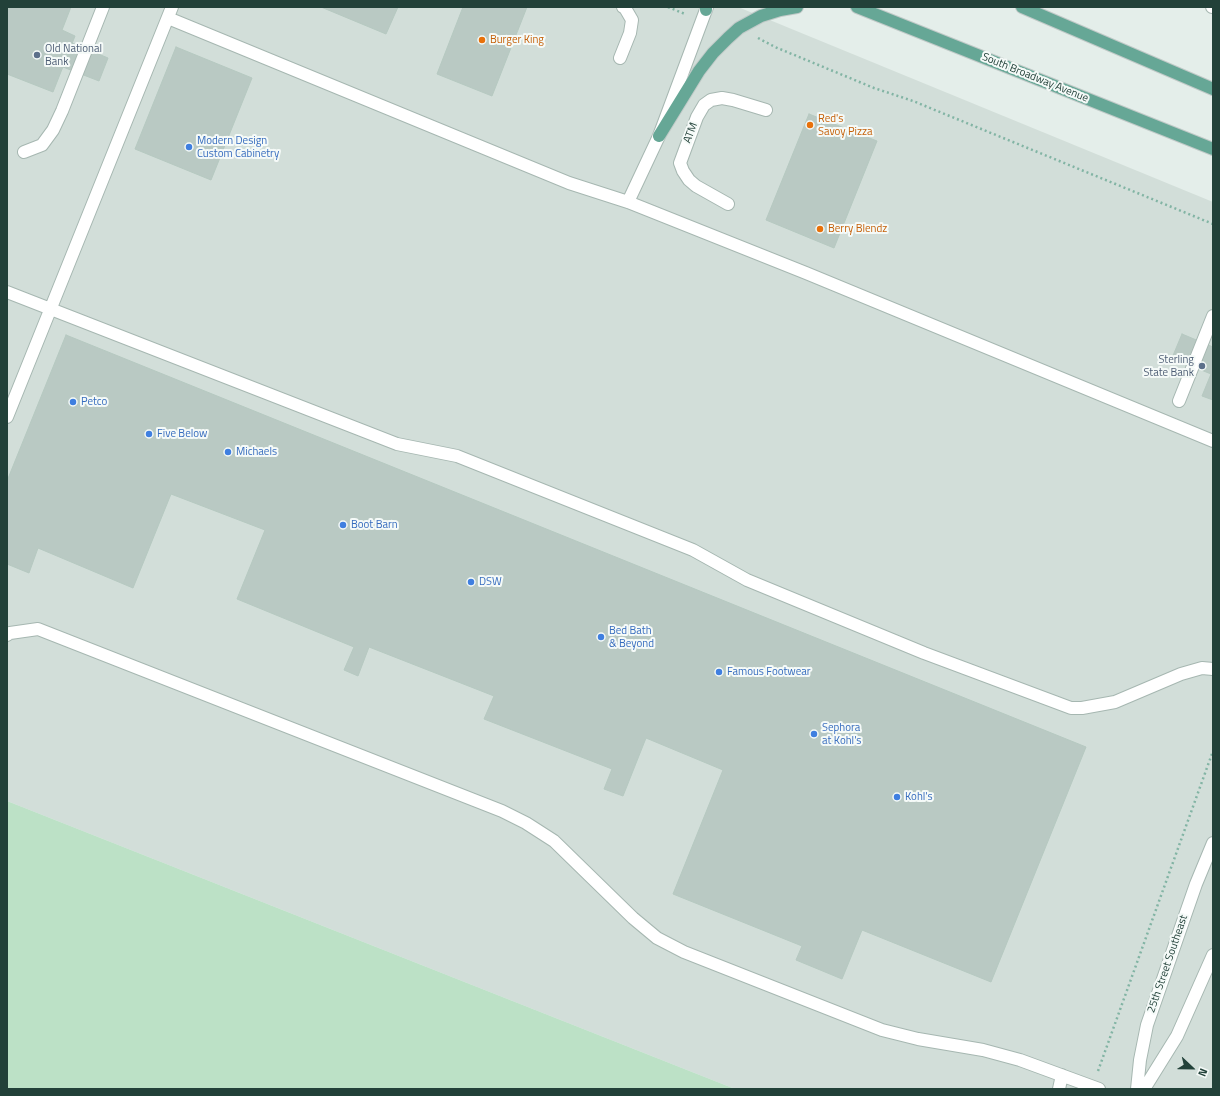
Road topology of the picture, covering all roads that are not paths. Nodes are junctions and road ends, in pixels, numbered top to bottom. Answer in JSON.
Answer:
{"nodes":[{"id":1,"x":103,"y":7,"type":"edge"},
{"id":2,"x":623,"y":7,"type":"edge"},
{"id":3,"x":797,"y":7,"type":"edge"},
{"id":4,"x":856,"y":7,"type":"edge"},
{"id":5,"x":1022,"y":7,"type":"edge"},
{"id":6,"x":706,"y":8,"type":"edge"},
{"id":7,"x":170,"y":12,"type":"edge"},
{"id":8,"x":620,"y":58,"type":"dead end"},
{"id":9,"x":1213,"y":89,"type":"edge"},
{"id":10,"x":766,"y":110,"type":"dead end"},
{"id":11,"x":658,"y":136,"type":"junction"},
{"id":12,"x":1213,"y":149,"type":"edge"},
{"id":13,"x":24,"y":152,"type":"dead end"},
{"id":14,"x":628,"y":202,"type":"junction"},
{"id":15,"x":728,"y":204,"type":"dead end"},
{"id":16,"x":7,"y":292,"type":"edge"},
{"id":17,"x":51,"y":309,"type":"junction"},
{"id":18,"x":1213,"y":316,"type":"edge"},
{"id":19,"x":1179,"y":401,"type":"dead end"},
{"id":20,"x":7,"y":417,"type":"edge"},
{"id":21,"x":1213,"y":441,"type":"edge"},
{"id":22,"x":8,"y":633,"type":"edge"},
{"id":23,"x":1213,"y":669,"type":"edge"},
{"id":24,"x":1213,"y":843,"type":"edge"},
{"id":25,"x":1213,"y":955,"type":"edge"},
{"id":26,"x":1062,"y":1075,"type":"junction"},
{"id":27,"x":1095,"y":1088,"type":"edge"},
{"id":28,"x":1059,"y":1089,"type":"edge"},
{"id":29,"x":1137,"y":1089,"type":"edge"},
{"id":30,"x":1144,"y":1089,"type":"edge"}],
"edges":[{"from":1,"to":13,"type":"street"},
{"from":2,"to":8,"type":"street"},
{"from":3,"to":11,"type":"main road"},
{"from":4,"to":12,"type":"main road","name":"South Broadway Avenue"},
{"from":5,"to":9,"type":"main road"},
{"from":6,"to":11,"type":"street"},
{"from":7,"to":14,"type":"street"},
{"from":7,"to":17,"type":"street"},
{"from":10,"to":15,"type":"street","name":"ATM"},
{"from":11,"to":14,"type":"street"},
{"from":14,"to":21,"type":"street"},
{"from":16,"to":17,"type":"street"},
{"from":17,"to":20,"type":"street"},
{"from":17,"to":23,"type":"street"},
{"from":18,"to":19,"type":"street"},
{"from":22,"to":26,"type":"street"},
{"from":24,"to":29,"type":"street","name":"25th Street Southeast"},
{"from":25,"to":30,"type":"street"},
{"from":26,"to":27,"type":"street"},
{"from":26,"to":28,"type":"street"}]}
